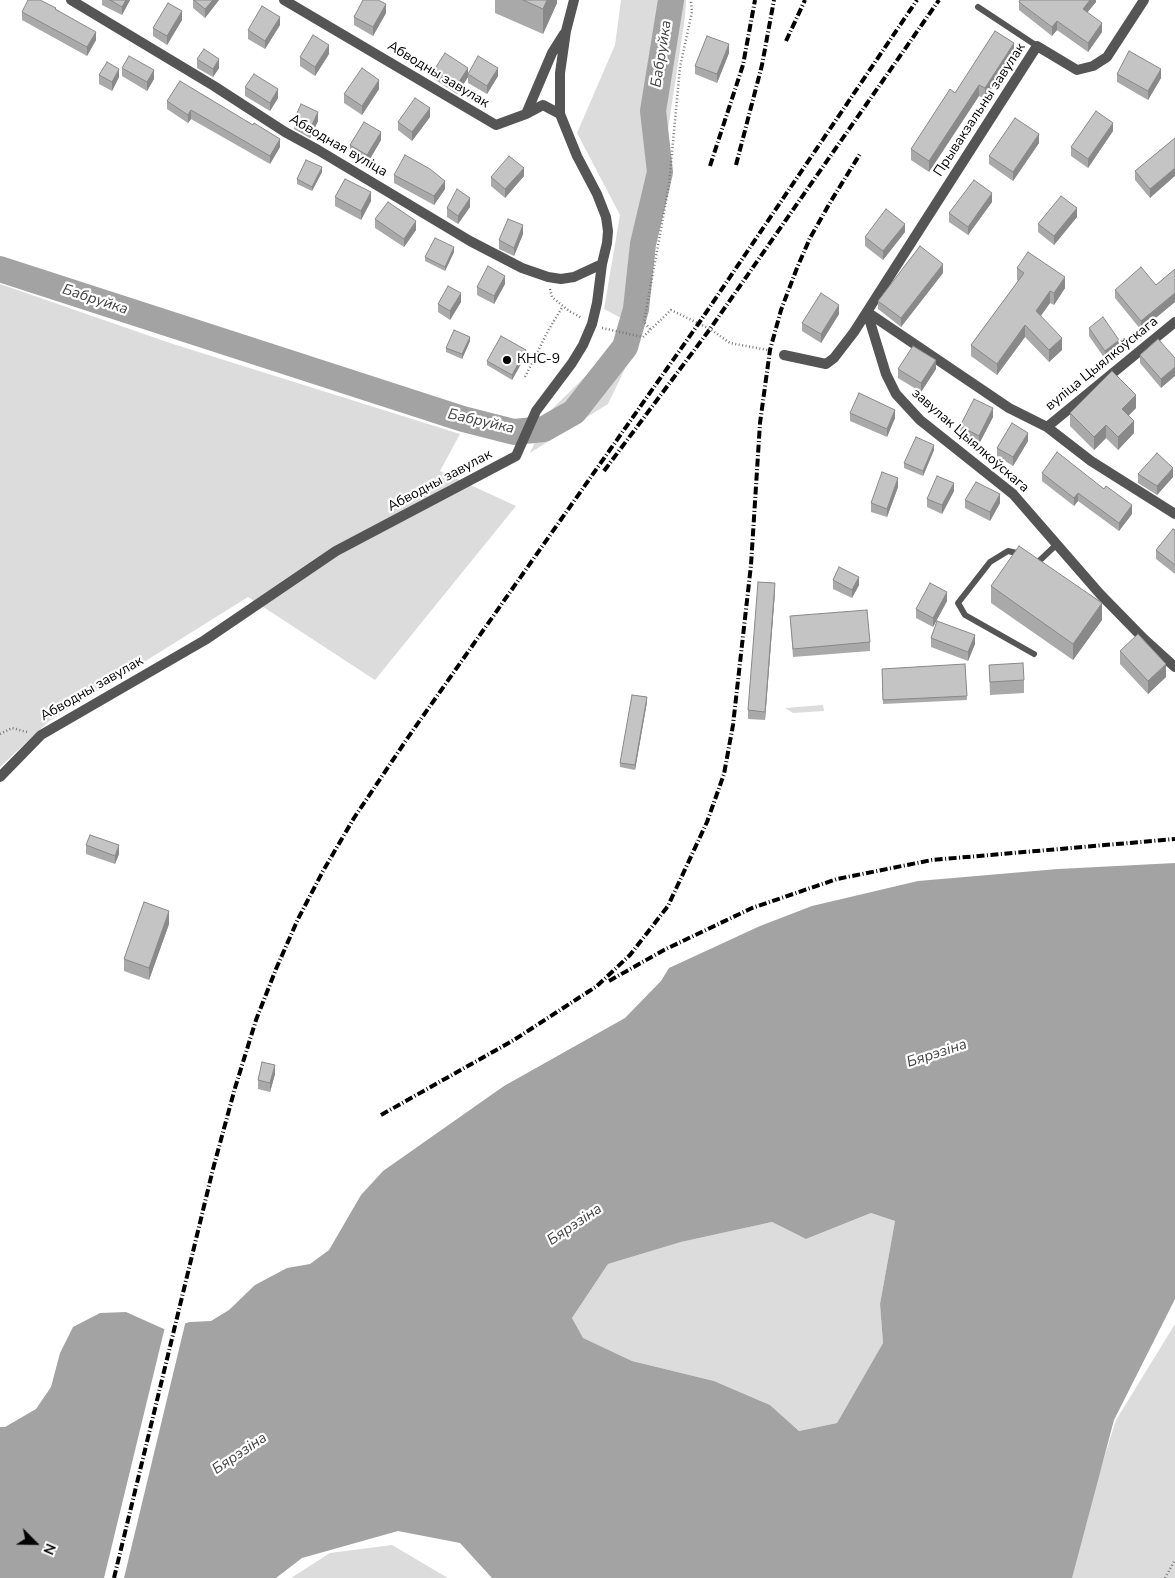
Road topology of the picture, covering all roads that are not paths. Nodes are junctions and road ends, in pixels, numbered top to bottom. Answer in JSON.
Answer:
{"nodes":[{"id":1,"x":71,"y":0,"type":"edge"},
{"id":2,"x":284,"y":0,"type":"edge"},
{"id":3,"x":574,"y":0,"type":"edge"},
{"id":4,"x":1144,"y":0,"type":"edge"},
{"id":5,"x":978,"y":7,"type":"dead end"},
{"id":6,"x":566,"y":31,"type":"junction"},
{"id":7,"x":1037,"y":46,"type":"junction"},
{"id":8,"x":526,"y":114,"type":"junction"},
{"id":9,"x":560,"y":114,"type":"junction"},
{"id":10,"x":602,"y":264,"type":"junction"},
{"id":11,"x":867,"y":312,"type":"junction"},
{"id":12,"x":1175,"y":322,"type":"edge"},
{"id":13,"x":784,"y":355,"type":"road end"},
{"id":14,"x":1047,"y":426,"type":"junction"},
{"id":15,"x":1175,"y":514,"type":"edge"},
{"id":16,"x":1056,"y":544,"type":"junction"},
{"id":17,"x":1034,"y":654,"type":"dead end"},
{"id":18,"x":1175,"y":667,"type":"edge"},
{"id":19,"x":0,"y":777,"type":"edge"}],
"edges":[{"from":1,"to":10,"type":"street","name":"Абводная вуліца"},
{"from":2,"to":8,"type":"street","name":"Абводны завулак"},
{"from":3,"to":6,"type":"street"},
{"from":4,"to":7,"type":"street","name":"Прывакзальны завулак"},
{"from":5,"to":7,"type":"lane"},
{"from":6,"to":8,"type":"street"},
{"from":6,"to":9,"type":"street"},
{"from":7,"to":11,"type":"street","name":"Прывакзальны завулак"},
{"from":8,"to":9,"type":"street","name":"Абводны завулак"},
{"from":9,"to":10,"type":"street","name":"Абводны завулак"},
{"from":10,"to":19,"type":"street","name":"Абводны завулак"},
{"from":11,"to":13,"type":"street","name":"Прывакзальны завулак"},
{"from":11,"to":14,"type":"street"},
{"from":11,"to":16,"type":"street","name":"завулак Цыялкоўскага"},
{"from":12,"to":14,"type":"street","name":"вуліца Цыялкоўскага"},
{"from":14,"to":15,"type":"street"},
{"from":16,"to":17,"type":"lane"},
{"from":16,"to":18,"type":"street","name":"завулак Цыялкоўскага"}]}
